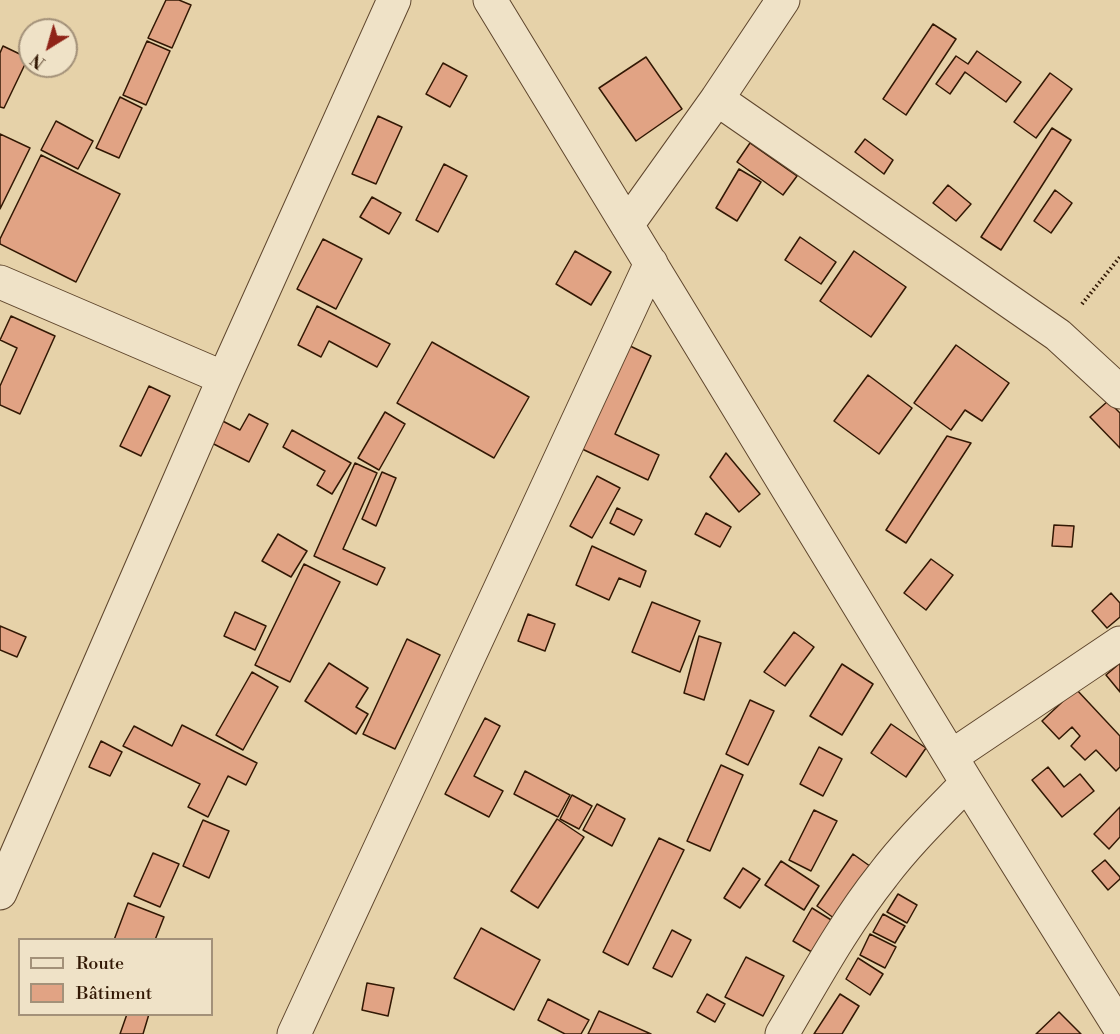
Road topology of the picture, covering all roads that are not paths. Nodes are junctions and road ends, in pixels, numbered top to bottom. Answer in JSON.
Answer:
{"nodes":[{"id":1,"x":394,"y":0,"type":"edge"},
{"id":2,"x":490,"y":0,"type":"edge"},
{"id":3,"x":783,"y":0,"type":"edge"},
{"id":4,"x":717,"y":99,"type":"junction"},
{"id":5,"x":627,"y":225,"type":"junction"},
{"id":6,"x":651,"y":263,"type":"junction"},
{"id":7,"x":0,"y":282,"type":"edge"},
{"id":8,"x":224,"y":378,"type":"junction"},
{"id":9,"x":1120,"y":392,"type":"edge"},
{"id":10,"x":1120,"y":643,"type":"edge"},
{"id":11,"x":959,"y":770,"type":"junction"},
{"id":12,"x":0,"y":893,"type":"edge"},
{"id":13,"x":1120,"y":1028,"type":"edge"},
{"id":14,"x":294,"y":1034,"type":"edge"},
{"id":15,"x":782,"y":1034,"type":"edge"}],
"edges":[{"from":1,"to":8,"type":"street"},
{"from":2,"to":5,"type":"street"},
{"from":3,"to":4,"type":"street"},
{"from":4,"to":5,"type":"street"},
{"from":4,"to":9,"type":"street"},
{"from":5,"to":6,"type":"street"},
{"from":6,"to":11,"type":"street"},
{"from":6,"to":14,"type":"street"},
{"from":7,"to":8,"type":"street"},
{"from":8,"to":12,"type":"street"},
{"from":10,"to":11,"type":"street"},
{"from":11,"to":13,"type":"street"},
{"from":11,"to":15,"type":"street"}]}
